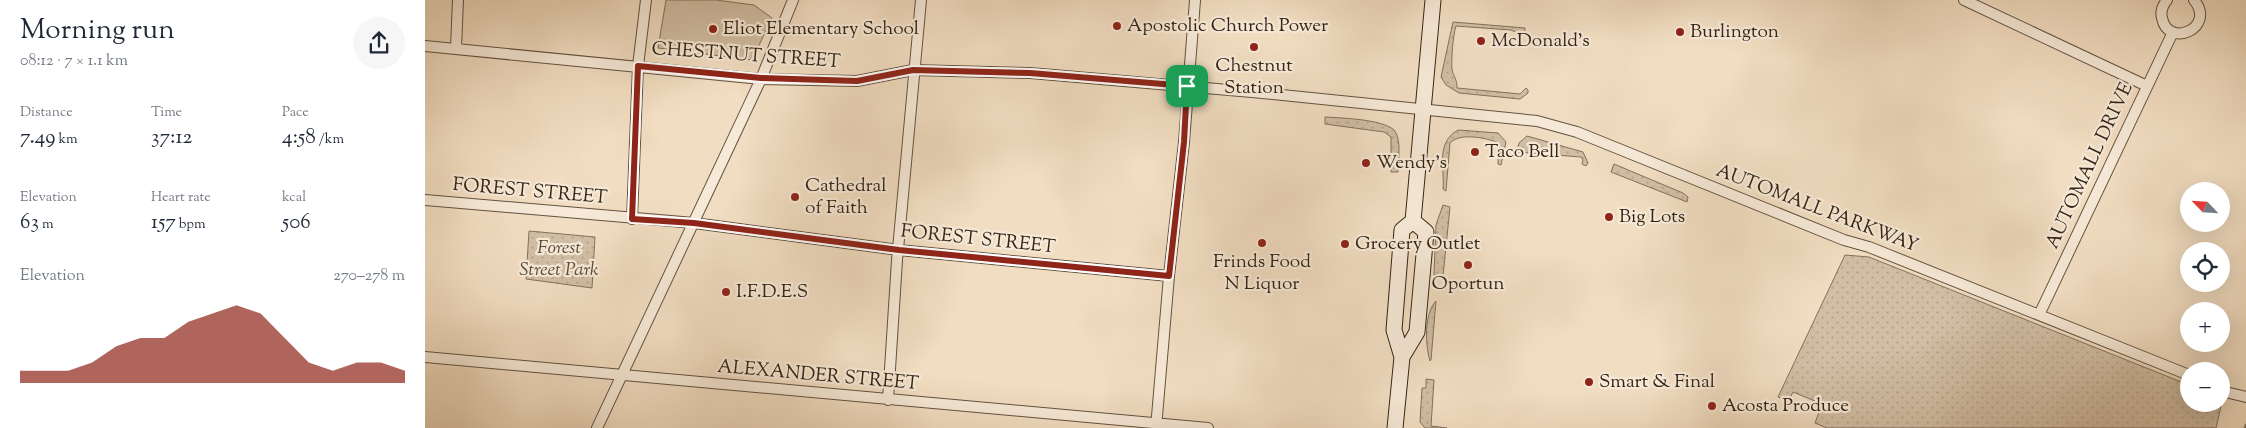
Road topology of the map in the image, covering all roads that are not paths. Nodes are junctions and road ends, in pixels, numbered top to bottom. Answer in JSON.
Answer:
{"nodes":[{"id":1,"x":458,"y":0,"type":"edge"},
{"id":2,"x":646,"y":0,"type":"edge"},
{"id":3,"x":793,"y":0,"type":"edge"},
{"id":4,"x":921,"y":0,"type":"edge"},
{"id":5,"x":1195,"y":0,"type":"edge"},
{"id":6,"x":1433,"y":0,"type":"edge"},
{"id":7,"x":1963,"y":0,"type":"edge"},
{"id":8,"x":2167,"y":0,"type":"edge"},
{"id":9,"x":2194,"y":0,"type":"edge"},
{"id":10,"x":2173,"y":32,"type":"junction"},
{"id":11,"x":425,"y":46,"type":"edge"},
{"id":12,"x":456,"y":48,"type":"junction"},
{"id":13,"x":638,"y":66,"type":"junction"},
{"id":14,"x":913,"y":70,"type":"junction"},
{"id":15,"x":761,"y":78,"type":"junction"},
{"id":16,"x":1187,"y":86,"type":"junction"},
{"id":17,"x":2147,"y":86,"type":"junction"},
{"id":18,"x":1423,"y":110,"type":"junction"},
{"id":19,"x":425,"y":200,"type":"edge"},
{"id":20,"x":632,"y":219,"type":"junction"},
{"id":21,"x":1413,"y":221,"type":"junction"},
{"id":22,"x":694,"y":223,"type":"junction"},
{"id":23,"x":899,"y":250,"type":"junction"},
{"id":24,"x":1169,"y":276,"type":"junction"},
{"id":25,"x":2039,"y":315,"type":"junction"},
{"id":26,"x":425,"y":357,"type":"edge"},
{"id":27,"x":1402,"y":357,"type":"junction"},
{"id":28,"x":2180,"y":372,"type":"edge"},
{"id":29,"x":621,"y":376,"type":"junction"},
{"id":30,"x":2230,"y":393,"type":"edge"},
{"id":31,"x":2246,"y":397,"type":"edge"},
{"id":32,"x":889,"y":400,"type":"junction"},
{"id":33,"x":1157,"y":426,"type":"edge"},
{"id":34,"x":597,"y":428,"type":"edge"},
{"id":35,"x":1208,"y":428,"type":"edge"},
{"id":36,"x":1395,"y":428,"type":"edge"}],
"edges":[{"from":1,"to":12,"type":"street"},
{"from":2,"to":13,"type":"street"},
{"from":3,"to":15,"type":"street"},
{"from":4,"to":14,"type":"street"},
{"from":5,"to":16,"type":"street"},
{"from":6,"to":18,"type":"main road"},
{"from":7,"to":17,"type":"street"},
{"from":8,"to":10,"type":"street"},
{"from":9,"to":10,"type":"street"},
{"from":10,"to":17,"type":"street","name":"AUTOMALL DRIVE"},
{"from":11,"to":12,"type":"street","name":"CHESTNUT STREET"},
{"from":12,"to":13,"type":"street","name":"CHESTNUT STREET"},
{"from":13,"to":15,"type":"street","name":"CHESTNUT STREET"},
{"from":13,"to":20,"type":"street"},
{"from":14,"to":15,"type":"street","name":"CHESTNUT STREET"},
{"from":14,"to":16,"type":"street","name":"CHESTNUT STREET"},
{"from":14,"to":23,"type":"street"},
{"from":15,"to":22,"type":"street"},
{"from":16,"to":18,"type":"street","name":"CHESTNUT STREET"},
{"from":16,"to":24,"type":"street"},
{"from":17,"to":25,"type":"street","name":"AUTOMALL DRIVE"},
{"from":18,"to":21,"type":"main road"},
{"from":18,"to":25,"type":"street","name":"AUTOMALL PARKWAY"},
{"from":19,"to":20,"type":"street","name":"FOREST STREET"},
{"from":20,"to":22,"type":"street","name":"FOREST STREET"},
{"from":21,"to":27,"type":"main road"},
{"from":21,"to":27,"type":"main road"},
{"from":22,"to":23,"type":"street","name":"FOREST STREET"},
{"from":22,"to":29,"type":"street"},
{"from":23,"to":24,"type":"street","name":"FOREST STREET"},
{"from":23,"to":32,"type":"street"},
{"from":24,"to":33,"type":"street"},
{"from":25,"to":28,"type":"street","name":"AUTOMALL PARKWAY"},
{"from":26,"to":29,"type":"street","name":"ALEXANDER STREET"},
{"from":27,"to":36,"type":"main road"},
{"from":29,"to":32,"type":"street","name":"ALEXANDER STREET"},
{"from":29,"to":34,"type":"street"},
{"from":30,"to":31,"type":"street"},
{"from":32,"to":33,"type":"street","name":"ALEXANDER STREET"},
{"from":33,"to":35,"type":"street","name":"ALEXANDER STREET"}]}
